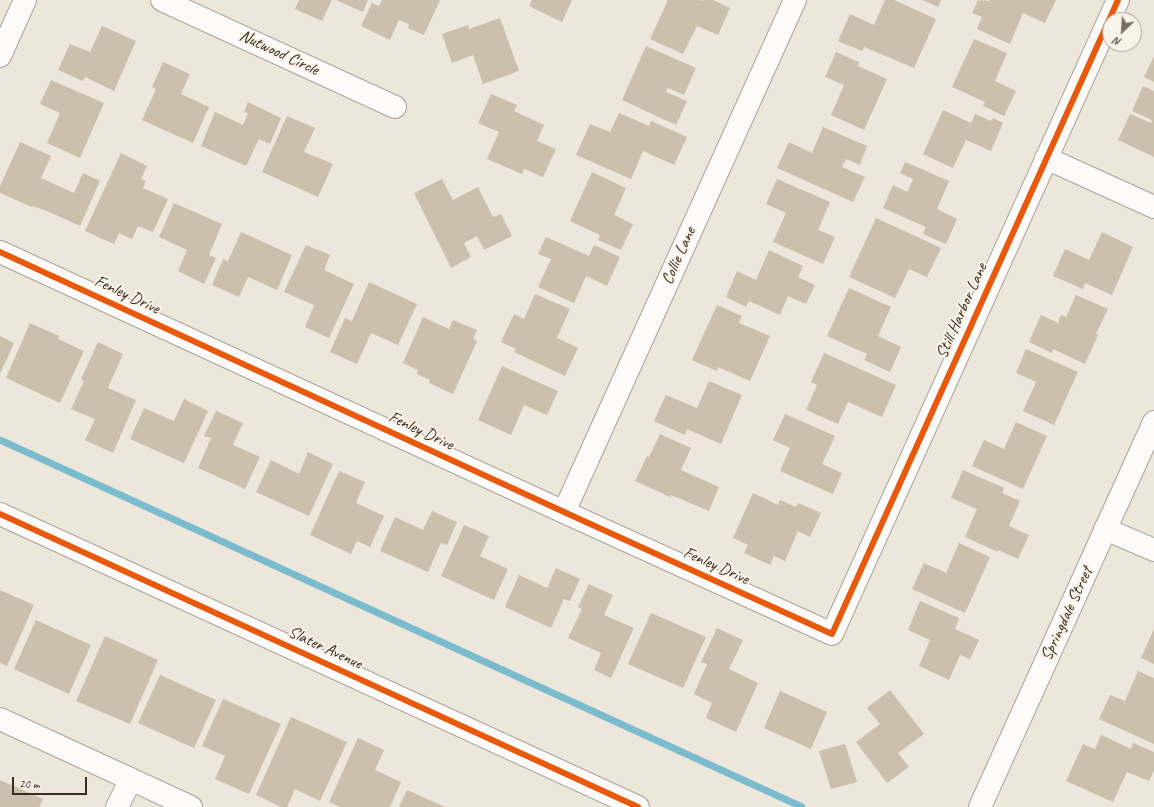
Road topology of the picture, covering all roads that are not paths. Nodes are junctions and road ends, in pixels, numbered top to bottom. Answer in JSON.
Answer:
{"nodes":[{"id":1,"x":25,"y":0,"type":"edge"},
{"id":2,"x":162,"y":0,"type":"edge"},
{"id":3,"x":794,"y":0,"type":"edge"},
{"id":4,"x":1118,"y":0,"type":"edge"},
{"id":5,"x":0,"y":56,"type":"edge"},
{"id":6,"x":396,"y":107,"type":"dead end"},
{"id":7,"x":1046,"y":158,"type":"junction"},
{"id":8,"x":1154,"y":207,"type":"edge"},
{"id":9,"x":0,"y":252,"type":"edge"},
{"id":10,"x":1154,"y":422,"type":"edge"},
{"id":11,"x":564,"y":512,"type":"junction"},
{"id":12,"x":0,"y":514,"type":"edge"},
{"id":13,"x":1105,"y":529,"type":"junction"},
{"id":14,"x":1154,"y":550,"type":"edge"},
{"id":15,"x":832,"y":634,"type":"joint"},
{"id":16,"x":0,"y":719,"type":"edge"},
{"id":17,"x":131,"y":779,"type":"junction"},
{"id":18,"x":117,"y":807,"type":"edge"},
{"id":19,"x":191,"y":807,"type":"edge"},
{"id":20,"x":638,"y":807,"type":"edge"},
{"id":21,"x":980,"y":807,"type":"edge"}],
"edges":[{"from":1,"to":5,"type":"street"},
{"from":2,"to":6,"type":"street","name":"Nutwood Circle"},
{"from":3,"to":11,"type":"street","name":"Collie Lane"},
{"from":4,"to":7,"type":"street","name":"Still Harbor Lane"},
{"from":7,"to":8,"type":"street"},
{"from":7,"to":15,"type":"street","name":"Still Harbor Lane"},
{"from":9,"to":11,"type":"street","name":"Fenley Drive"},
{"from":10,"to":13,"type":"street","name":"Springdale Street"},
{"from":11,"to":15,"type":"street","name":"Fenley Drive"},
{"from":12,"to":20,"type":"street","name":"Slater Avenue"},
{"from":13,"to":14,"type":"street"},
{"from":13,"to":21,"type":"street","name":"Springdale Street"},
{"from":16,"to":17,"type":"street"},
{"from":17,"to":18,"type":"street"},
{"from":17,"to":19,"type":"street"}]}
